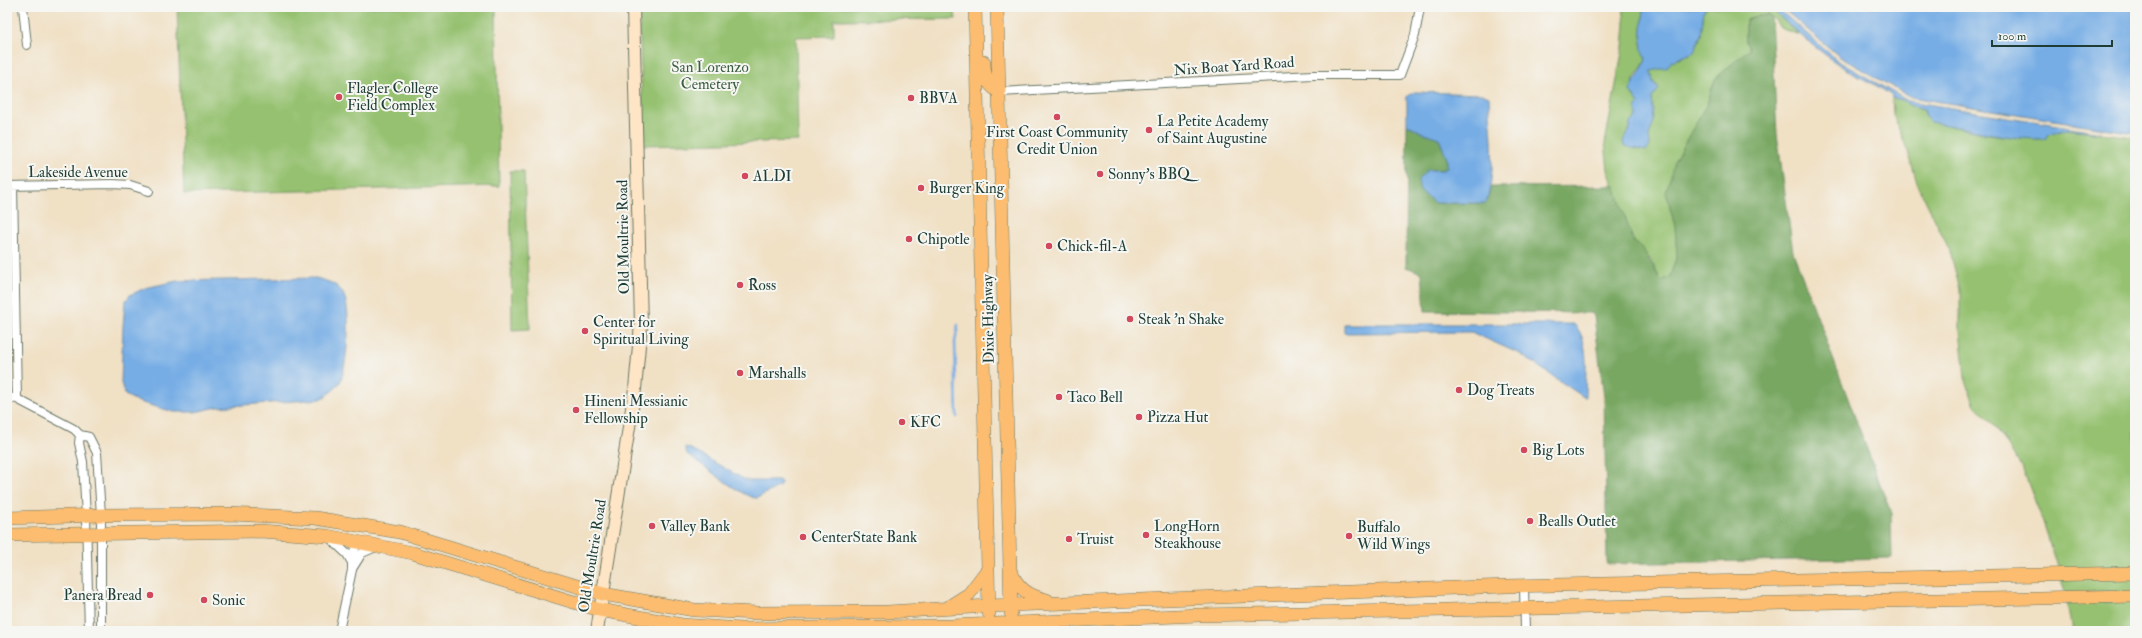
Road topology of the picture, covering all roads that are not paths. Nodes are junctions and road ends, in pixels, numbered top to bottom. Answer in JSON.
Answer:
{"nodes":[{"id":1,"x":23,"y":7,"type":"edge"},
{"id":2,"x":633,"y":7,"type":"edge"},
{"id":3,"x":975,"y":7,"type":"edge"},
{"id":4,"x":980,"y":7,"type":"edge"},
{"id":5,"x":991,"y":7,"type":"edge"},
{"id":6,"x":997,"y":7,"type":"edge"},
{"id":7,"x":1420,"y":7,"type":"edge"},
{"id":8,"x":998,"y":39,"type":"junction"},
{"id":9,"x":26,"y":45,"type":"dead end"},
{"id":10,"x":999,"y":92,"type":"junction"},
{"id":11,"x":982,"y":97,"type":"junction"},
{"id":12,"x":978,"y":115,"type":"junction"},
{"id":13,"x":10,"y":186,"type":"edge"},
{"id":14,"x":149,"y":191,"type":"dead end"},
{"id":15,"x":1003,"y":254,"type":"junction"},
{"id":16,"x":7,"y":397,"type":"edge"},
{"id":17,"x":17,"y":400,"type":"junction"},
{"id":18,"x":80,"y":435,"type":"junction"},
{"id":19,"x":101,"y":515,"type":"junction"},
{"id":20,"x":86,"y":516,"type":"junction"},
{"id":21,"x":7,"y":518,"type":"edge"},
{"id":22,"x":102,"y":532,"type":"junction"},
{"id":23,"x":400,"y":532,"type":"junction"},
{"id":24,"x":87,"y":533,"type":"junction"},
{"id":25,"x":7,"y":535,"type":"edge"},
{"id":26,"x":327,"y":536,"type":"junction"},
{"id":27,"x":359,"y":541,"type":"junction"},
{"id":28,"x":381,"y":545,"type":"junction"},
{"id":29,"x":351,"y":566,"type":"junction"},
{"id":30,"x":988,"y":569,"type":"junction"},
{"id":31,"x":1010,"y":569,"type":"junction"},
{"id":32,"x":2135,"y":572,"type":"edge"},
{"id":33,"x":1524,"y":586,"type":"junction"},
{"id":34,"x":602,"y":594,"type":"junction"},
{"id":35,"x":1248,"y":595,"type":"junction"},
{"id":36,"x":2135,"y":596,"type":"edge"},
{"id":37,"x":1058,"y":604,"type":"junction"},
{"id":38,"x":1011,"y":605,"type":"junction"},
{"id":39,"x":988,"y":606,"type":"junction"},
{"id":40,"x":942,"y":608,"type":"junction"},
{"id":41,"x":1525,"y":609,"type":"junction"},
{"id":42,"x":600,"y":610,"type":"junction"},
{"id":43,"x":791,"y":613,"type":"junction"},
{"id":44,"x":1199,"y":615,"type":"junction"},
{"id":45,"x":1046,"y":623,"type":"junction"},
{"id":46,"x":1012,"y":627,"type":"edge"},
{"id":47,"x":989,"y":628,"type":"edge"},
{"id":48,"x":955,"y":629,"type":"edge"},
{"id":49,"x":791,"y":630,"type":"junction"},
{"id":50,"x":89,"y":631,"type":"edge"},
{"id":51,"x":100,"y":631,"type":"edge"},
{"id":52,"x":339,"y":631,"type":"edge"},
{"id":53,"x":597,"y":631,"type":"edge"},
{"id":54,"x":1031,"y":631,"type":"edge"},
{"id":55,"x":1525,"y":631,"type":"edge"}],
"edges":[{"from":1,"to":9,"type":"street"},
{"from":2,"to":34,"type":"main road","name":"Old Moultrie Road"},
{"from":3,"to":12,"type":"main road","name":"Dixie Highway"},
{"from":4,"to":10,"type":"main road"},
{"from":5,"to":8,"type":"main road"},
{"from":6,"to":8,"type":"main road","name":"Dixie Highway"},
{"from":7,"to":10,"type":"street","name":"Nix Boat Yard Road"},
{"from":8,"to":10,"type":"main road","name":"Dixie Highway"},
{"from":10,"to":11,"type":"main road"},
{"from":10,"to":15,"type":"main road","name":"Dixie Highway"},
{"from":11,"to":12,"type":"main road"},
{"from":11,"to":15,"type":"main road"},
{"from":12,"to":30,"type":"main road","name":"Dixie Highway"},
{"from":13,"to":14,"type":"street","name":"Lakeside Avenue"},
{"from":13,"to":17,"type":"street"},
{"from":15,"to":31,"type":"main road","name":"Dixie Highway"},
{"from":16,"to":17,"type":"street"},
{"from":17,"to":18,"type":"street"},
{"from":18,"to":19,"type":"street"},
{"from":18,"to":20,"type":"street"},
{"from":19,"to":20,"type":"main road"},
{"from":19,"to":22,"type":"street"},
{"from":19,"to":23,"type":"main road"},
{"from":20,"to":21,"type":"main road"},
{"from":20,"to":24,"type":"street"},
{"from":22,"to":24,"type":"main road"},
{"from":22,"to":26,"type":"main road"},
{"from":22,"to":51,"type":"street"},
{"from":23,"to":27,"type":"main road"},
{"from":23,"to":34,"type":"main road"},
{"from":24,"to":25,"type":"main road"},
{"from":24,"to":50,"type":"street"},
{"from":26,"to":27,"type":"main road"},
{"from":26,"to":29,"type":"street"},
{"from":27,"to":28,"type":"main road"},
{"from":27,"to":29,"type":"street"},
{"from":28,"to":29,"type":"street"},
{"from":28,"to":42,"type":"main road"},
{"from":29,"to":52,"type":"street"},
{"from":30,"to":39,"type":"main road","name":"Dixie Highway"},
{"from":30,"to":40,"type":"main road"},
{"from":31,"to":37,"type":"main road"},
{"from":31,"to":38,"type":"main road","name":"Dixie Highway"},
{"from":32,"to":33,"type":"main road"},
{"from":33,"to":35,"type":"main road"},
{"from":33,"to":41,"type":"street"},
{"from":34,"to":42,"type":"main road","name":"Old Moultrie Road"},
{"from":34,"to":43,"type":"main road"},
{"from":35,"to":37,"type":"main road"},
{"from":35,"to":44,"type":"main road"},
{"from":36,"to":41,"type":"main road"},
{"from":37,"to":38,"type":"main road"},
{"from":38,"to":39,"type":"main road"},
{"from":38,"to":46,"type":"main road","name":"Dixie Highway"},
{"from":39,"to":40,"type":"main road"},
{"from":39,"to":47,"type":"main road","name":"Dixie Highway"},
{"from":40,"to":43,"type":"main road"},
{"from":41,"to":44,"type":"main road"},
{"from":41,"to":55,"type":"street"},
{"from":42,"to":49,"type":"main road"},
{"from":42,"to":53,"type":"main road","name":"Old Moultrie Road"},
{"from":43,"to":49,"type":"main road"},
{"from":44,"to":45,"type":"main road"},
{"from":45,"to":46,"type":"main road"},
{"from":45,"to":54,"type":"main road"},
{"from":46,"to":47,"type":"main road"},
{"from":47,"to":48,"type":"main road"},
{"from":48,"to":49,"type":"main road"}]}
